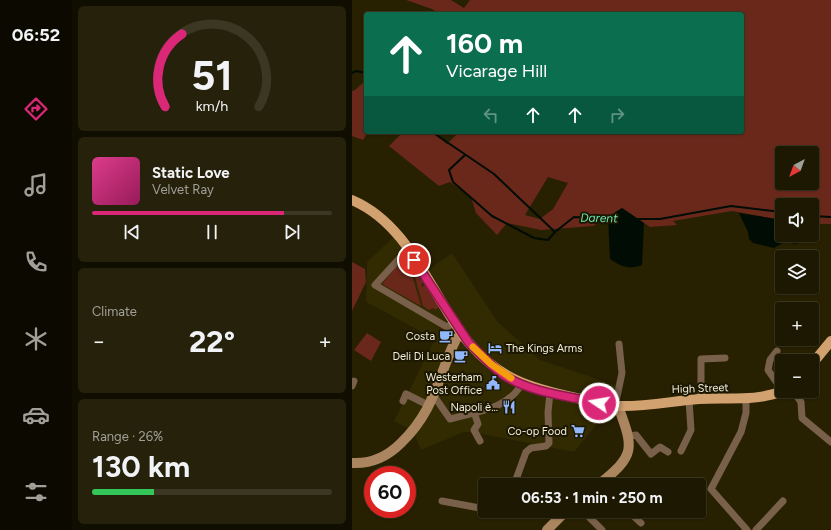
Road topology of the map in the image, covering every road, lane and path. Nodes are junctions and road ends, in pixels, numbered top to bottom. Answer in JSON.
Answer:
{"nodes":[{"id":1,"x":352,"y":200,"type":"edge"},
{"id":2,"x":408,"y":249,"type":"junction"},
{"id":3,"x":455,"y":322,"type":"junction"},
{"id":4,"x":462,"y":334,"type":"junction"},
{"id":5,"x":831,"y":341,"type":"edge"},
{"id":6,"x":619,"y":344,"type":"dead end"},
{"id":7,"x":777,"y":351,"type":"dead end"},
{"id":8,"x":819,"y":356,"type":"edge"},
{"id":9,"x":725,"y":358,"type":"dead end"},
{"id":10,"x":775,"y":380,"type":"edge"},
{"id":11,"x":522,"y":383,"type":"junction"},
{"id":12,"x":550,"y":393,"type":"junction"},
{"id":13,"x":775,"y":393,"type":"edge"},
{"id":14,"x":405,"y":398,"type":"dead end"},
{"id":15,"x":798,"y":398,"type":"edge"},
{"id":16,"x":701,"y":399,"type":"junction"},
{"id":17,"x":746,"y":399,"type":"junction"},
{"id":18,"x":689,"y":400,"type":"junction"},
{"id":19,"x":432,"y":401,"type":"junction"},
{"id":20,"x":617,"y":406,"type":"junction"},
{"id":21,"x":474,"y":412,"type":"junction"},
{"id":22,"x":629,"y":436,"type":"junction"},
{"id":23,"x":480,"y":440,"type":"dead end"},
{"id":24,"x":831,"y":442,"type":"edge"},
{"id":25,"x":681,"y":451,"type":"dead end"},
{"id":26,"x":668,"y":452,"type":"dead end"},
{"id":27,"x":352,"y":463,"type":"edge"},
{"id":28,"x":517,"y":478,"type":"edge"},
{"id":29,"x":607,"y":478,"type":"edge"},
{"id":30,"x":442,"y":501,"type":"dead end"},
{"id":31,"x":783,"y":501,"type":"dead end"},
{"id":32,"x":478,"y":507,"type":"edge"},
{"id":33,"x":559,"y":518,"type":"edge"},
{"id":34,"x":590,"y":518,"type":"edge"},
{"id":35,"x":635,"y":518,"type":"edge"},
{"id":36,"x":640,"y":523,"type":"dead end"},
{"id":37,"x":547,"y":530,"type":"edge"},
{"id":38,"x":602,"y":530,"type":"edge"},
{"id":39,"x":747,"y":530,"type":"edge"},
{"id":40,"x":756,"y":530,"type":"edge"}],
"edges":[{"from":1,"to":2,"type":"main road","name":"High Street"},
{"from":2,"to":3,"type":"main road","name":"High Street"},
{"from":2,"to":3,"type":"street"},
{"from":3,"to":4,"type":"main road","name":"High Street"},
{"from":4,"to":11,"type":"main road","name":"High Street"},
{"from":4,"to":19,"type":"street"},
{"from":5,"to":8,"type":"main road"},
{"from":6,"to":20,"type":"street"},
{"from":7,"to":10,"type":"street"},
{"from":9,"to":16,"type":"street"},
{"from":11,"to":12,"type":"main road","name":"High Street"},
{"from":11,"to":21,"type":"street"},
{"from":12,"to":20,"type":"main road","name":"High Street"},
{"from":12,"to":28,"type":"street"},
{"from":13,"to":17,"type":"main road","name":"High Street"},
{"from":14,"to":19,"type":"street"},
{"from":15,"to":24,"type":"street"},
{"from":16,"to":17,"type":"main road","name":"High Street"},
{"from":16,"to":18,"type":"main road","name":"High Street"},
{"from":17,"to":39,"type":"street"},
{"from":18,"to":20,"type":"main road","name":"High Street"},
{"from":18,"to":25,"type":"street"},
{"from":19,"to":21,"type":"street"},
{"from":19,"to":27,"type":"street"},
{"from":20,"to":22,"type":"street"},
{"from":21,"to":23,"type":"street"},
{"from":22,"to":26,"type":"street"},
{"from":22,"to":29,"type":"street"},
{"from":30,"to":32,"type":"street"},
{"from":31,"to":40,"type":"street"},
{"from":33,"to":37,"type":"street"},
{"from":34,"to":38,"type":"street"},
{"from":35,"to":36,"type":"street"}]}
